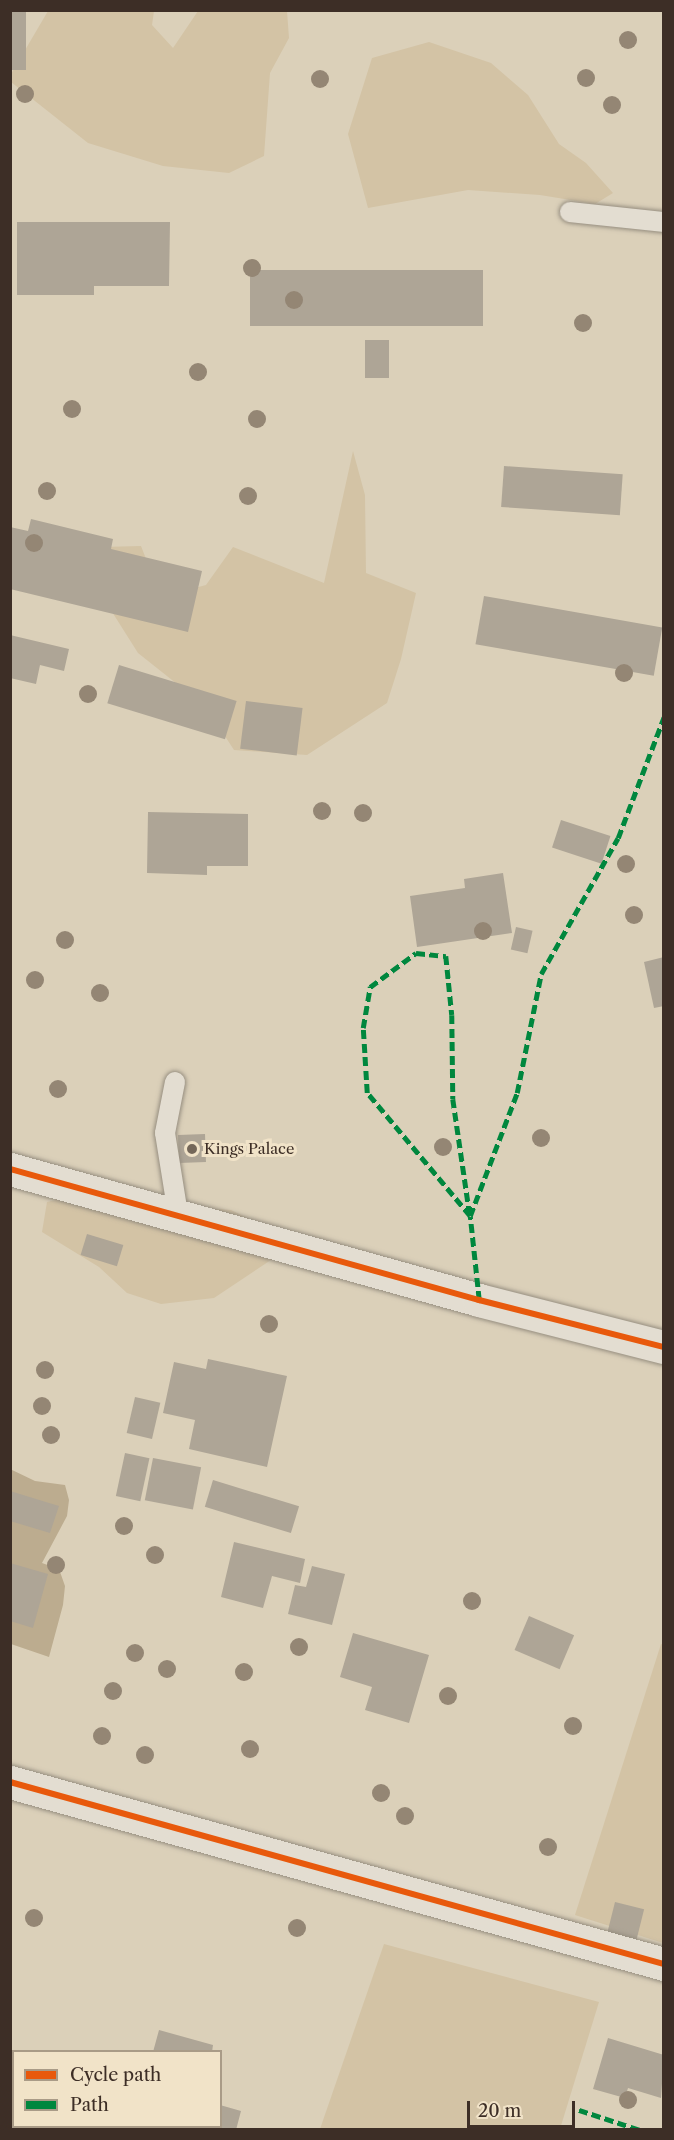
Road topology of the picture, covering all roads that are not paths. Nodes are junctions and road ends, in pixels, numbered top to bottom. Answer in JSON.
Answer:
{"nodes":[{"id":1,"x":570,"y":212,"type":"dead end"},
{"id":2,"x":663,"y":222,"type":"edge"},
{"id":3,"x":175,"y":1082,"type":"dead end"},
{"id":4,"x":10,"y":1169,"type":"edge"},
{"id":5,"x":178,"y":1214,"type":"junction"},
{"id":6,"x":663,"y":1347,"type":"edge"},
{"id":7,"x":10,"y":1782,"type":"edge"},
{"id":8,"x":663,"y":1964,"type":"edge"}],
"edges":[{"from":1,"to":2,"type":"lane"},
{"from":3,"to":5,"type":"lane"},
{"from":4,"to":5,"type":"street"},
{"from":5,"to":6,"type":"street"},
{"from":7,"to":8,"type":"street"}]}
